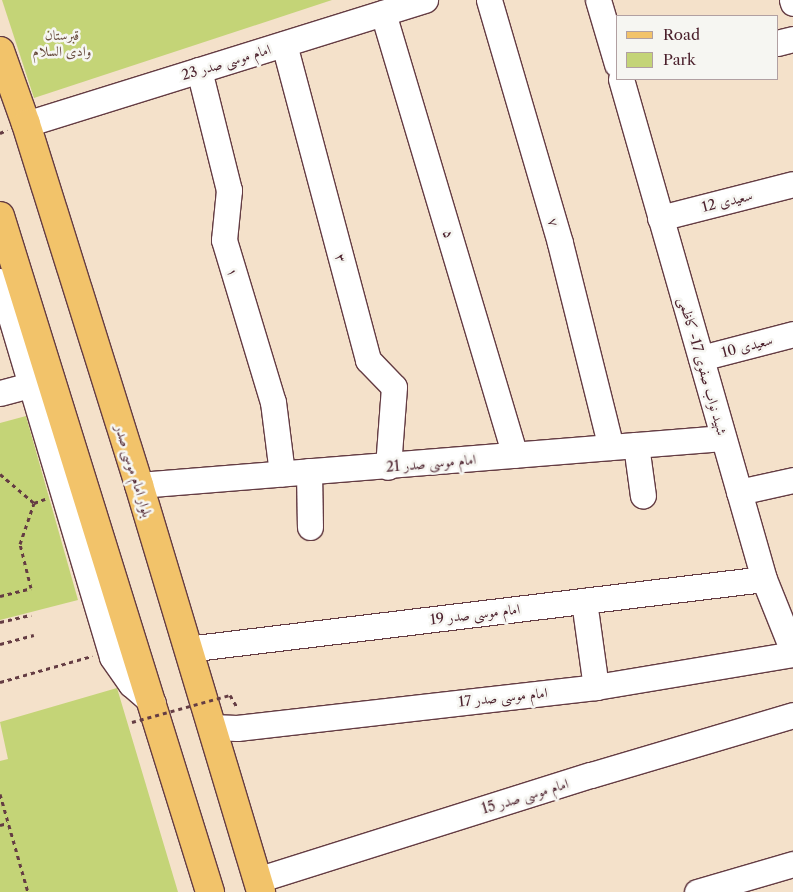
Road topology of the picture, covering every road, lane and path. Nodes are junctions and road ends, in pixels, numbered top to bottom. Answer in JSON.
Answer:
{"nodes":[{"id":1,"x":426,"y":0,"type":"edge"},
{"id":2,"x":489,"y":0,"type":"edge"},
{"id":3,"x":598,"y":0,"type":"edge"},
{"id":4,"x":384,"y":13,"type":"junction"},
{"id":5,"x":793,"y":38,"type":"edge"},
{"id":6,"x":778,"y":43,"type":"edge"},
{"id":7,"x":284,"y":44,"type":"junction"},
{"id":8,"x":0,"y":51,"type":"edge"},
{"id":9,"x":616,"y":51,"type":"edge"},
{"id":10,"x":199,"y":70,"type":"junction"},
{"id":11,"x":626,"y":80,"type":"edge"},
{"id":12,"x":26,"y":124,"type":"junction"},
{"id":13,"x":793,"y":184,"type":"edge"},
{"id":14,"x":0,"y":216,"type":"edge"},
{"id":15,"x":660,"y":218,"type":"junction"},
{"id":16,"x":0,"y":280,"type":"edge"},
{"id":17,"x":793,"y":334,"type":"edge"},
{"id":18,"x":700,"y":358,"type":"junction"},
{"id":19,"x":30,"y":385,"type":"junction"},
{"id":20,"x":0,"y":393,"type":"edge"},
{"id":21,"x":723,"y":438,"type":"junction"},
{"id":22,"x":636,"y":445,"type":"junction"},
{"id":23,"x":611,"y":447,"type":"junction"},
{"id":24,"x":515,"y":455,"type":"junction"},
{"id":25,"x":388,"y":467,"type":"junction"},
{"id":26,"x":308,"y":471,"type":"junction"},
{"id":27,"x":282,"y":473,"type":"junction"},
{"id":28,"x":0,"y":474,"type":"edge"},
{"id":29,"x":793,"y":480,"type":"edge"},
{"id":30,"x":139,"y":485,"type":"junction"},
{"id":31,"x":739,"y":492,"type":"junction"},
{"id":32,"x":643,"y":496,"type":"dead end"},
{"id":33,"x":310,"y":527,"type":"dead end"},
{"id":34,"x":764,"y":579,"type":"junction"},
{"id":35,"x":0,"y":596,"type":"edge"},
{"id":36,"x":584,"y":601,"type":"junction"},
{"id":37,"x":31,"y":615,"type":"dead end"},
{"id":38,"x":0,"y":622,"type":"edge"},
{"id":39,"x":34,"y":635,"type":"dead end"},
{"id":40,"x":0,"y":644,"type":"edge"},
{"id":41,"x":187,"y":648,"type":"junction"},
{"id":42,"x":793,"y":652,"type":"edge"},
{"id":43,"x":92,"y":656,"type":"dead end"},
{"id":44,"x":0,"y":682,"type":"edge"},
{"id":45,"x":596,"y":687,"type":"junction"},
{"id":46,"x":153,"y":703,"type":"junction"},
{"id":47,"x":238,"y":708,"type":"dead end"},
{"id":48,"x":793,"y":715,"type":"edge"},
{"id":49,"x":132,"y":722,"type":"dead end"},
{"id":50,"x":211,"y":727,"type":"junction"},
{"id":51,"x":0,"y":794,"type":"edge"},
{"id":52,"x":8,"y":823,"type":"junction"},
{"id":53,"x":0,"y":825,"type":"edge"},
{"id":54,"x":793,"y":864,"type":"edge"},
{"id":55,"x":204,"y":886,"type":"edge"},
{"id":56,"x":259,"y":886,"type":"edge"},
{"id":57,"x":26,"y":892,"type":"edge"},
{"id":58,"x":697,"y":892,"type":"edge"}],
"edges":[{"from":1,"to":4,"type":"street","name":"امام موسی صدر 23"},
{"from":2,"to":23,"type":"street","name":"۷"},
{"from":3,"to":9,"type":"street","name":"شهید نواب صفوی 17- کاظمی"},
{"from":4,"to":7,"type":"street","name":"امام موسی صدر 23"},
{"from":4,"to":24,"type":"street","name":"۵"},
{"from":5,"to":6,"type":"street"},
{"from":7,"to":10,"type":"street","name":"امام موسی صدر 23"},
{"from":7,"to":25,"type":"street","name":"۳"},
{"from":8,"to":12,"type":"main road","name":"بلوار امام موسی صدر"},
{"from":10,"to":12,"type":"street","name":"امام موسی صدر 23"},
{"from":10,"to":27,"type":"street","name":"۱"},
{"from":11,"to":15,"type":"street","name":"شهید نواب صفوی 17- کاظمی"},
{"from":12,"to":30,"type":"main road","name":"بلوار امام موسی صدر"},
{"from":13,"to":15,"type":"street","name":"سعیدی 12"},
{"from":14,"to":46,"type":"main road"},
{"from":15,"to":18,"type":"street","name":"شهید نواب صفوی 17- کاظمی"},
{"from":16,"to":19,"type":"street"},
{"from":17,"to":18,"type":"street","name":"سعیدی 10"},
{"from":18,"to":21,"type":"street","name":"شهید نواب صفوی 17- کاظمی"},
{"from":19,"to":20,"type":"street"},
{"from":19,"to":46,"type":"street"},
{"from":21,"to":22,"type":"street","name":"امام موسی صدر 21"},
{"from":21,"to":31,"type":"street","name":"شهید نواب صفوی 17- کاظمی"},
{"from":22,"to":23,"type":"street","name":"امام موسی صدر 21"},
{"from":22,"to":32,"type":"street"},
{"from":23,"to":24,"type":"street","name":"امام موسی صدر 21"},
{"from":24,"to":25,"type":"street","name":"امام موسی صدر 21"},
{"from":25,"to":26,"type":"street","name":"امام موسی صدر 21"},
{"from":26,"to":27,"type":"street","name":"امام موسی صدر 21"},
{"from":26,"to":33,"type":"street"},
{"from":27,"to":30,"type":"street","name":"امام موسی صدر 21"},
{"from":28,"to":35,"type":"path"},
{"from":29,"to":31,"type":"street"},
{"from":30,"to":41,"type":"main road","name":"بلوار امام موسی صدر"},
{"from":31,"to":34,"type":"street","name":"شهید نواب صفوی 17- کاظمی"},
{"from":34,"to":36,"type":"street","name":"امام موسی صدر 19"},
{"from":34,"to":42,"type":"street","name":"شهید نواب صفوی 17- کاظمی"},
{"from":36,"to":41,"type":"street","name":"امام موسی صدر 19"},
{"from":36,"to":45,"type":"street"},
{"from":37,"to":38,"type":"path"},
{"from":39,"to":40,"type":"path"},
{"from":41,"to":50,"type":"main road","name":"بلوار امام موسی صدر"},
{"from":42,"to":45,"type":"street","name":"امام موسی صدر 17"},
{"from":43,"to":44,"type":"path"},
{"from":45,"to":50,"type":"street","name":"امام موسی صدر 17"},
{"from":46,"to":55,"type":"main road"},
{"from":47,"to":49,"type":"path","bridge":true},
{"from":48,"to":56,"type":"street","name":"امام موسی صدر 15"},
{"from":50,"to":56,"type":"main road","name":"بلوار امام موسی صدر"},
{"from":51,"to":52,"type":"path"},
{"from":52,"to":53,"type":"path"},
{"from":52,"to":57,"type":"path"},
{"from":54,"to":58,"type":"street"}]}
